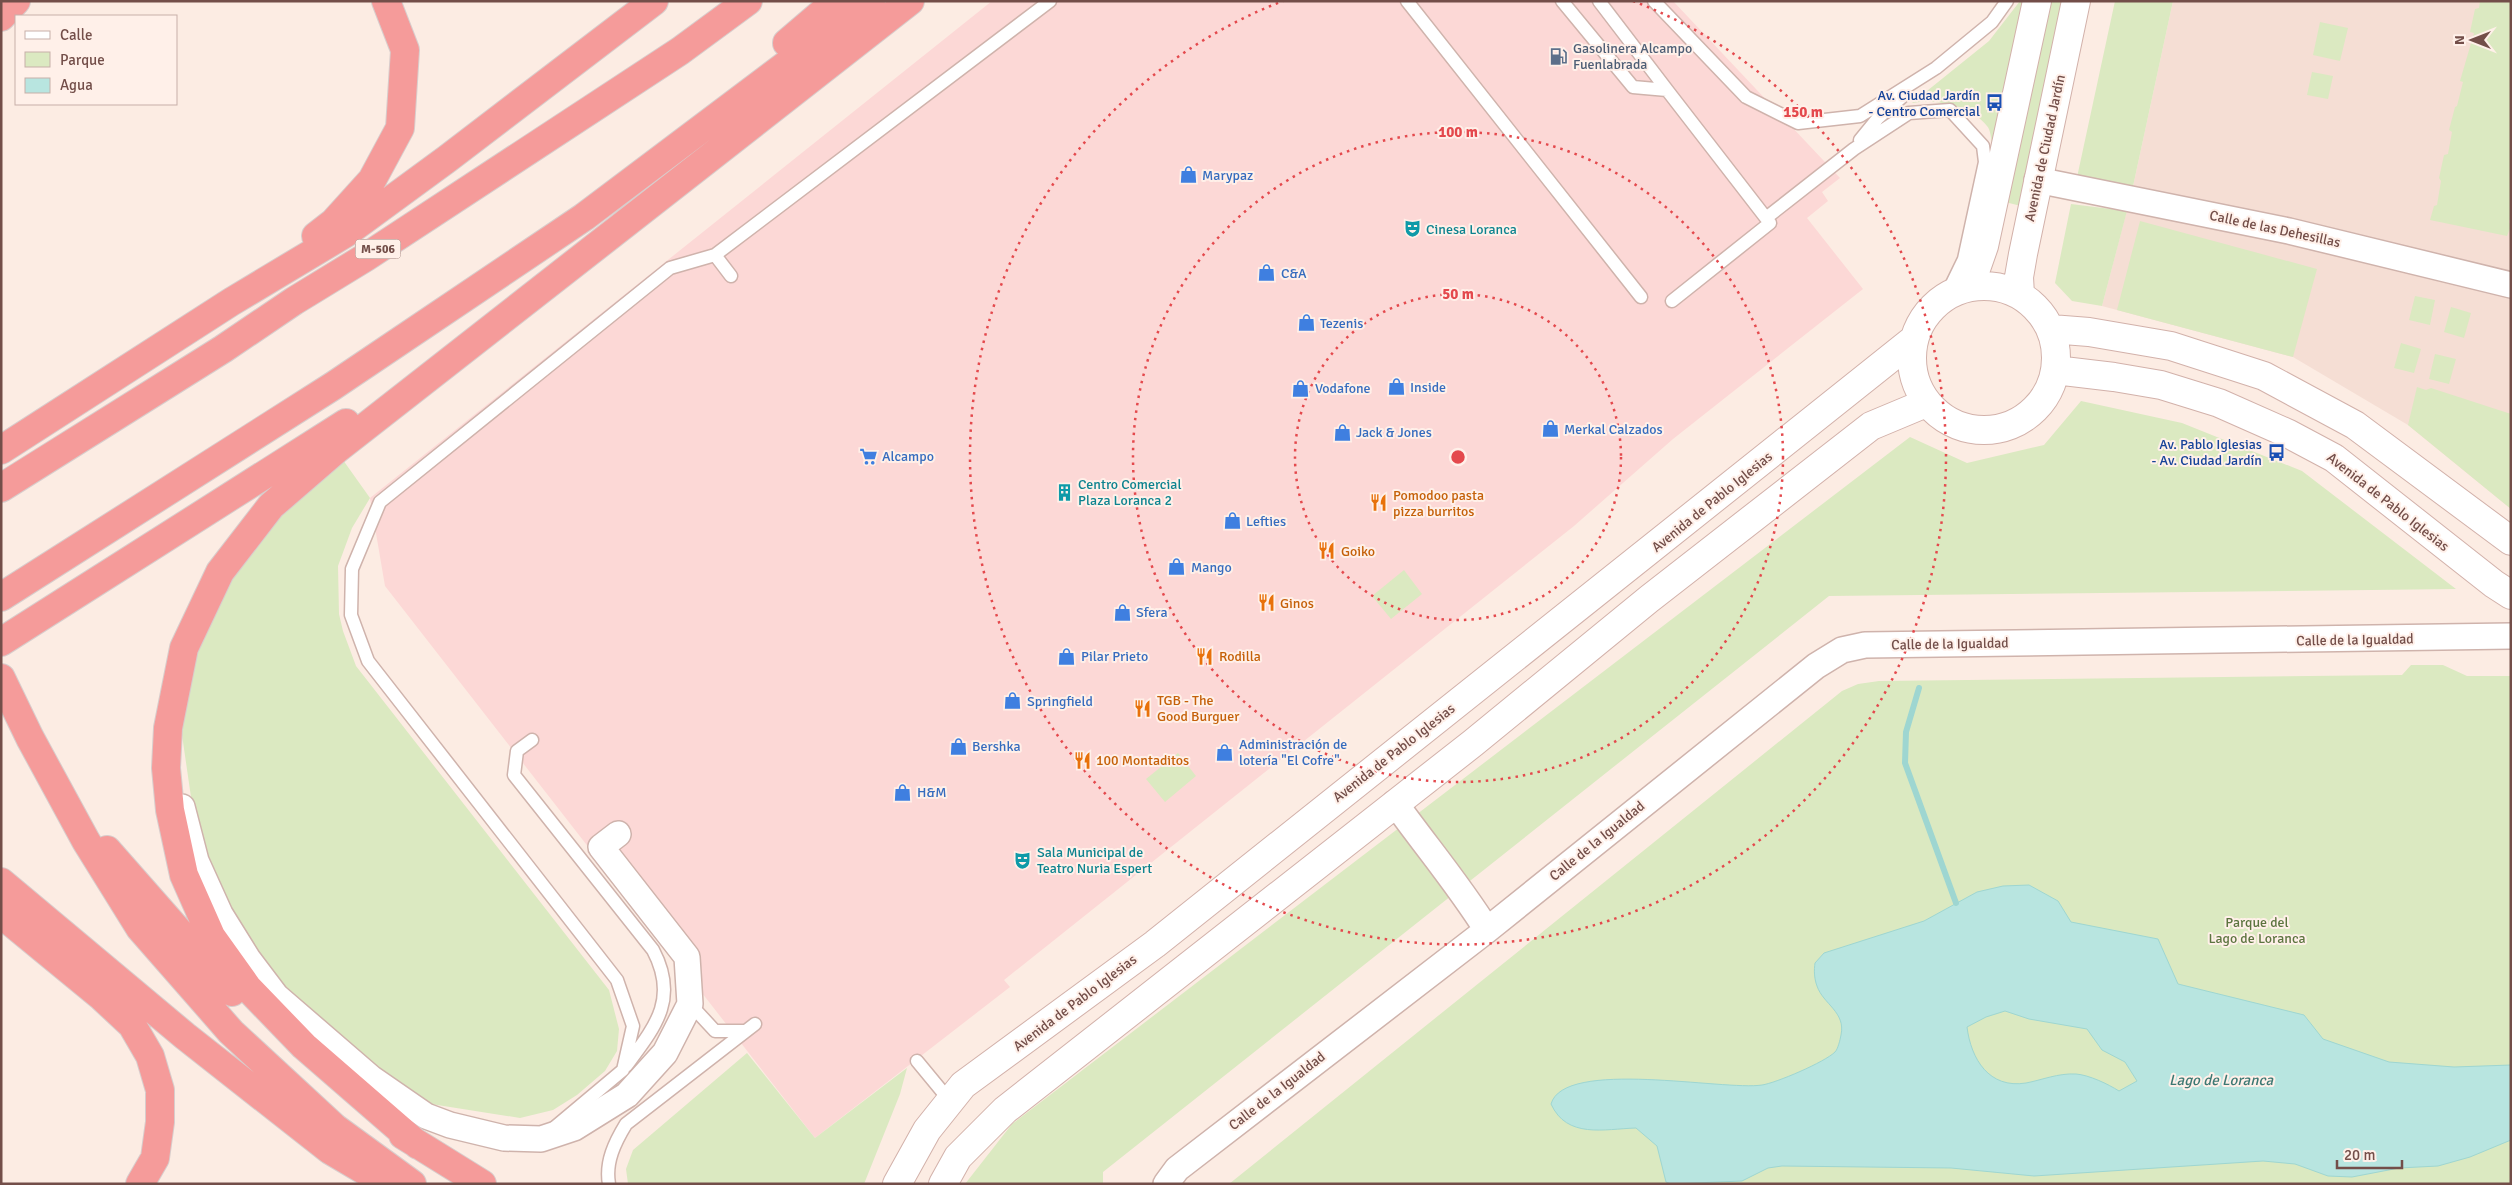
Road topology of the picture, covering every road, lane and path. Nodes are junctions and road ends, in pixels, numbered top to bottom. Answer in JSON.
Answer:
{"nodes":[{"id":1,"x":16,"y":1,"type":"edge"},
{"id":2,"x":386,"y":1,"type":"edge"},
{"id":3,"x":654,"y":1,"type":"edge"},
{"id":4,"x":748,"y":1,"type":"edge"},
{"id":5,"x":836,"y":1,"type":"edge"},
{"id":6,"x":871,"y":1,"type":"edge"},
{"id":7,"x":910,"y":1,"type":"edge"},
{"id":8,"x":1050,"y":1,"type":"edge"},
{"id":9,"x":1407,"y":1,"type":"edge"},
{"id":10,"x":1562,"y":1,"type":"edge"},
{"id":11,"x":1599,"y":1,"type":"edge"},
{"id":12,"x":1654,"y":1,"type":"edge"},
{"id":13,"x":2007,"y":1,"type":"edge"},
{"id":14,"x":2036,"y":1,"type":"edge"},
{"id":15,"x":2076,"y":1,"type":"edge"},
{"id":16,"x":1,"y":17,"type":"edge"},
{"id":17,"x":1936,"y":68,"type":"junction"},
{"id":18,"x":1667,"y":90,"type":"junction"},
{"id":19,"x":1854,"y":149,"type":"junction"},
{"id":20,"x":644,"y":170,"type":"junction"},
{"id":21,"x":2037,"y":180,"type":"junction"},
{"id":22,"x":1768,"y":220,"type":"junction"},
{"id":23,"x":715,"y":255,"type":"junction"},
{"id":24,"x":731,"y":276,"type":"dead end"},
{"id":25,"x":2511,"y":285,"type":"edge"},
{"id":26,"x":1958,"y":291,"type":"junction"},
{"id":27,"x":2020,"y":295,"type":"junction"},
{"id":28,"x":1641,"y":297,"type":"dead end"},
{"id":29,"x":1672,"y":300,"type":"dead end"},
{"id":30,"x":231,"y":302,"type":"junction"},
{"id":31,"x":2051,"y":329,"type":"junction"},
{"id":32,"x":478,"y":340,"type":"junction"},
{"id":33,"x":1913,"y":340,"type":"junction"},
{"id":34,"x":2055,"y":370,"type":"junction"},
{"id":35,"x":1926,"y":403,"type":"junction"},
{"id":36,"x":1,"y":450,"type":"edge"},
{"id":37,"x":1,"y":488,"type":"edge"},
{"id":38,"x":2511,"y":541,"type":"edge"},
{"id":39,"x":2511,"y":595,"type":"edge"},
{"id":40,"x":1,"y":597,"type":"edge"},
{"id":41,"x":2511,"y":636,"type":"edge"},
{"id":42,"x":1,"y":642,"type":"edge"},
{"id":43,"x":2,"y":679,"type":"edge"},
{"id":44,"x":168,"y":728,"type":"junction"},
{"id":45,"x":30,"y":738,"type":"junction"},
{"id":46,"x":532,"y":740,"type":"dead end"},
{"id":47,"x":1395,"y":803,"type":"junction"},
{"id":48,"x":618,"y":834,"type":"dead end"},
{"id":49,"x":1,"y":882,"type":"edge"},
{"id":50,"x":1,"y":914,"type":"edge"},
{"id":51,"x":1487,"y":930,"type":"junction"},
{"id":52,"x":690,"y":1004,"type":"junction"},
{"id":53,"x":917,"y":1061,"type":"dead end"},
{"id":54,"x":623,"y":1070,"type":"junction"},
{"id":55,"x":950,"y":1102,"type":"junction"},
{"id":56,"x":541,"y":1139,"type":"junction"},
{"id":57,"x":418,"y":1145,"type":"junction"},
{"id":58,"x":140,"y":1184,"type":"edge"},
{"id":59,"x":386,"y":1184,"type":"edge"},
{"id":60,"x":412,"y":1184,"type":"edge"},
{"id":61,"x":482,"y":1184,"type":"edge"},
{"id":62,"x":609,"y":1184,"type":"edge"},
{"id":63,"x":897,"y":1184,"type":"edge"},
{"id":64,"x":943,"y":1184,"type":"edge"},
{"id":65,"x":1166,"y":1184,"type":"edge"}],
"edges":[{"from":1,"to":16,"type":"highway"},
{"from":2,"to":30,"type":"highway"},
{"from":3,"to":30,"type":"highway"},
{"from":4,"to":37,"type":"highway","number":"M-506"},
{"from":5,"to":20,"type":"highway"},
{"from":6,"to":20,"type":"highway"},
{"from":7,"to":32,"type":"highway"},
{"from":8,"to":23,"type":"lane"},
{"from":9,"to":28,"type":"lane"},
{"from":10,"to":18,"type":"lane"},
{"from":11,"to":18,"type":"lane"},
{"from":12,"to":17,"type":"lane"},
{"from":13,"to":17,"type":"lane"},
{"from":14,"to":26,"type":"main road"},
{"from":15,"to":21,"type":"main road","name":"Avenida de Ciudad Jardín"},
{"from":17,"to":19,"type":"lane"},
{"from":18,"to":22,"type":"lane"},
{"from":19,"to":22,"type":"lane"},
{"from":19,"to":26,"type":"lane"},
{"from":20,"to":40,"type":"highway"},
{"from":21,"to":25,"type":"street","name":"Calle de las Dehesillas"},
{"from":21,"to":27,"type":"main road","name":"Avenida de Ciudad Jardín"},
{"from":22,"to":29,"type":"lane"},
{"from":23,"to":24,"type":"lane"},
{"from":23,"to":54,"type":"lane"},
{"from":26,"to":27,"type":"main road"},
{"from":26,"to":33,"type":"main road"},
{"from":27,"to":31,"type":"main road"},
{"from":30,"to":36,"type":"highway"},
{"from":31,"to":34,"type":"main road"},
{"from":31,"to":38,"type":"main road"},
{"from":32,"to":42,"type":"highway"},
{"from":32,"to":44,"type":"highway"},
{"from":33,"to":35,"type":"main road"},
{"from":33,"to":55,"type":"main road","name":"Avenida de Pablo Iglesias"},
{"from":34,"to":35,"type":"main road"},
{"from":34,"to":39,"type":"main road","name":"Avenida de Pablo Iglesias"},
{"from":35,"to":47,"type":"main road"},
{"from":41,"to":51,"type":"street","name":"Calle de la Igualdad"},
{"from":43,"to":45,"type":"highway"},
{"from":44,"to":56,"type":"street"},
{"from":44,"to":57,"type":"highway"},
{"from":45,"to":57,"type":"highway"},
{"from":45,"to":60,"type":"highway"},
{"from":46,"to":54,"type":"lane"},
{"from":47,"to":51,"type":"street"},
{"from":47,"to":64,"type":"main road"},
{"from":48,"to":52,"type":"street"},
{"from":49,"to":59,"type":"highway"},
{"from":50,"to":58,"type":"highway"},
{"from":51,"to":65,"type":"street","name":"Calle de la Igualdad"},
{"from":52,"to":56,"type":"street"},
{"from":52,"to":62,"type":"lane"},
{"from":53,"to":55,"type":"lane"},
{"from":54,"to":56,"type":"lane"},
{"from":55,"to":63,"type":"main road","name":"Avenida de Pablo Iglesias"},
{"from":57,"to":61,"type":"highway"}]}
